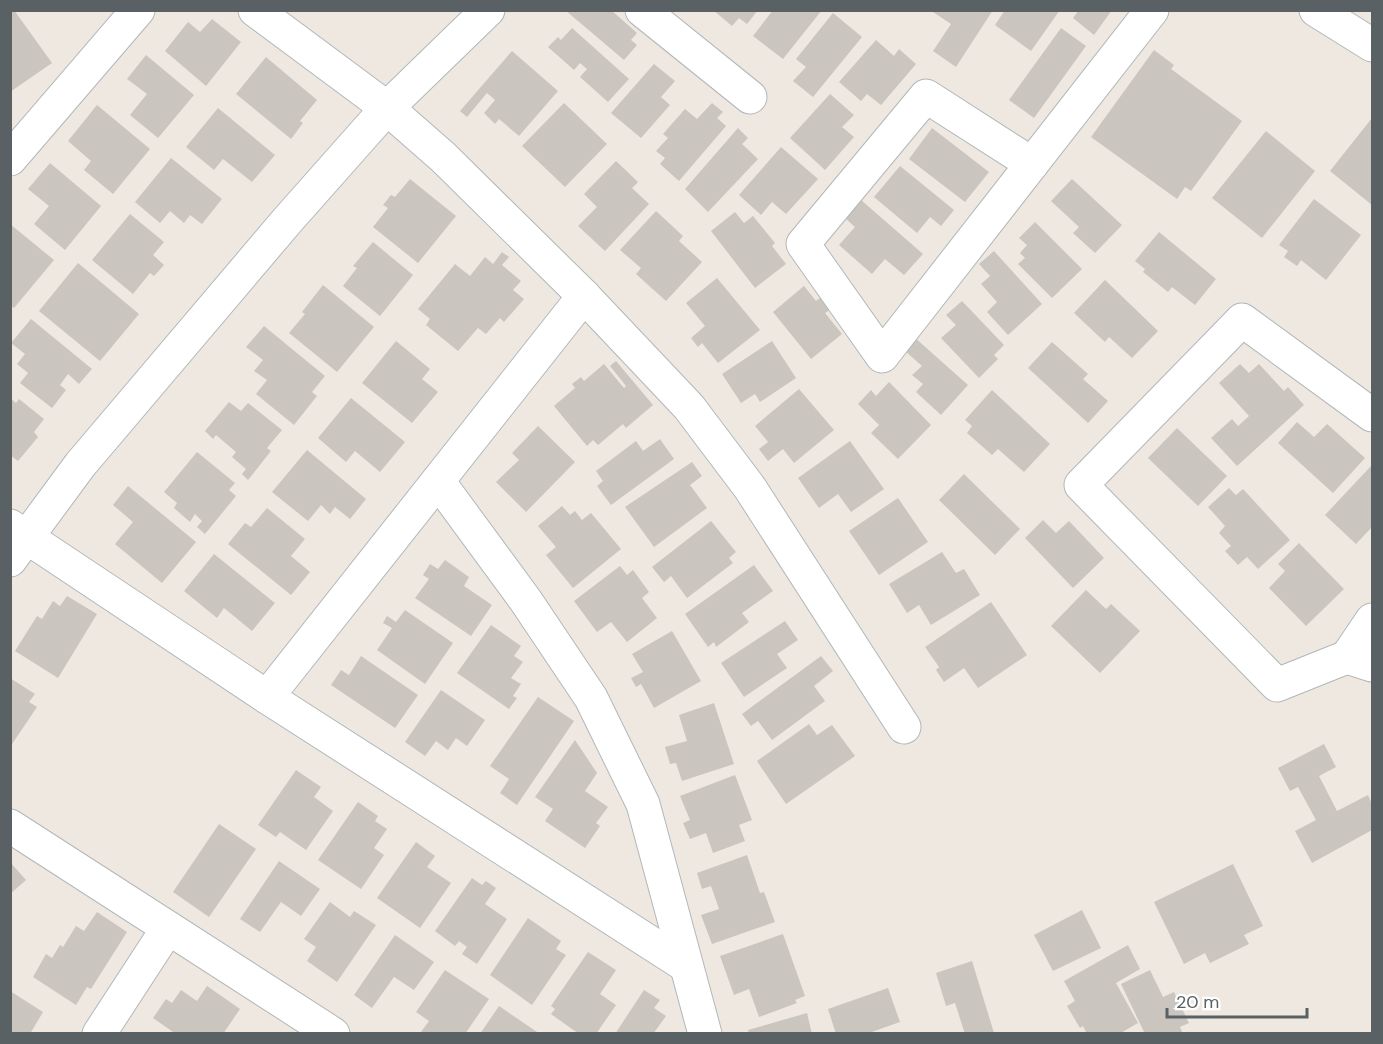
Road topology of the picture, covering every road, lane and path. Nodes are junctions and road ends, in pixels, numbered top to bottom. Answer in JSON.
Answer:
{"nodes":[{"id":1,"x":138,"y":10,"type":"edge"},
{"id":2,"x":255,"y":10,"type":"edge"},
{"id":3,"x":488,"y":10,"type":"edge"},
{"id":4,"x":642,"y":10,"type":"edge"},
{"id":5,"x":1152,"y":10,"type":"edge"},
{"id":6,"x":1316,"y":10,"type":"edge"},
{"id":7,"x":1372,"y":45,"type":"edge"},
{"id":8,"x":750,"y":97,"type":"dead end"},
{"id":9,"x":387,"y":108,"type":"junction"},
{"id":10,"x":10,"y":159,"type":"edge"},
{"id":11,"x":1032,"y":164,"type":"junction"},
{"id":12,"x":584,"y":296,"type":"junction"},
{"id":13,"x":1372,"y":415,"type":"edge"},
{"id":14,"x":438,"y":481,"type":"junction"},
{"id":15,"x":16,"y":540,"type":"edge"},
{"id":16,"x":1372,"y":620,"type":"edge"},
{"id":17,"x":1360,"y":661,"type":"edge"},
{"id":18,"x":267,"y":697,"type":"junction"},
{"id":19,"x":904,"y":727,"type":"dead end"},
{"id":20,"x":10,"y":826,"type":"edge"},
{"id":21,"x":168,"y":928,"type":"junction"},
{"id":22,"x":685,"y":965,"type":"junction"},
{"id":23,"x":99,"y":1034,"type":"edge"},
{"id":24,"x":333,"y":1034,"type":"edge"},
{"id":25,"x":705,"y":1034,"type":"edge"}],
"edges":[{"from":1,"to":10,"type":"street"},
{"from":2,"to":9,"type":"street"},
{"from":3,"to":9,"type":"street"},
{"from":4,"to":8,"type":"street"},
{"from":5,"to":11,"type":"street"},
{"from":6,"to":7,"type":"street"},
{"from":9,"to":12,"type":"street"},
{"from":9,"to":15,"type":"street"},
{"from":11,"to":11,"type":"street"},
{"from":12,"to":14,"type":"street"},
{"from":12,"to":19,"type":"street"},
{"from":13,"to":17,"type":"street"},
{"from":14,"to":18,"type":"street"},
{"from":14,"to":22,"type":"street"},
{"from":15,"to":18,"type":"street"},
{"from":16,"to":17,"type":"street"},
{"from":18,"to":22,"type":"street"},
{"from":20,"to":21,"type":"street"},
{"from":21,"to":23,"type":"street"},
{"from":21,"to":24,"type":"street"},
{"from":22,"to":25,"type":"street"}]}
